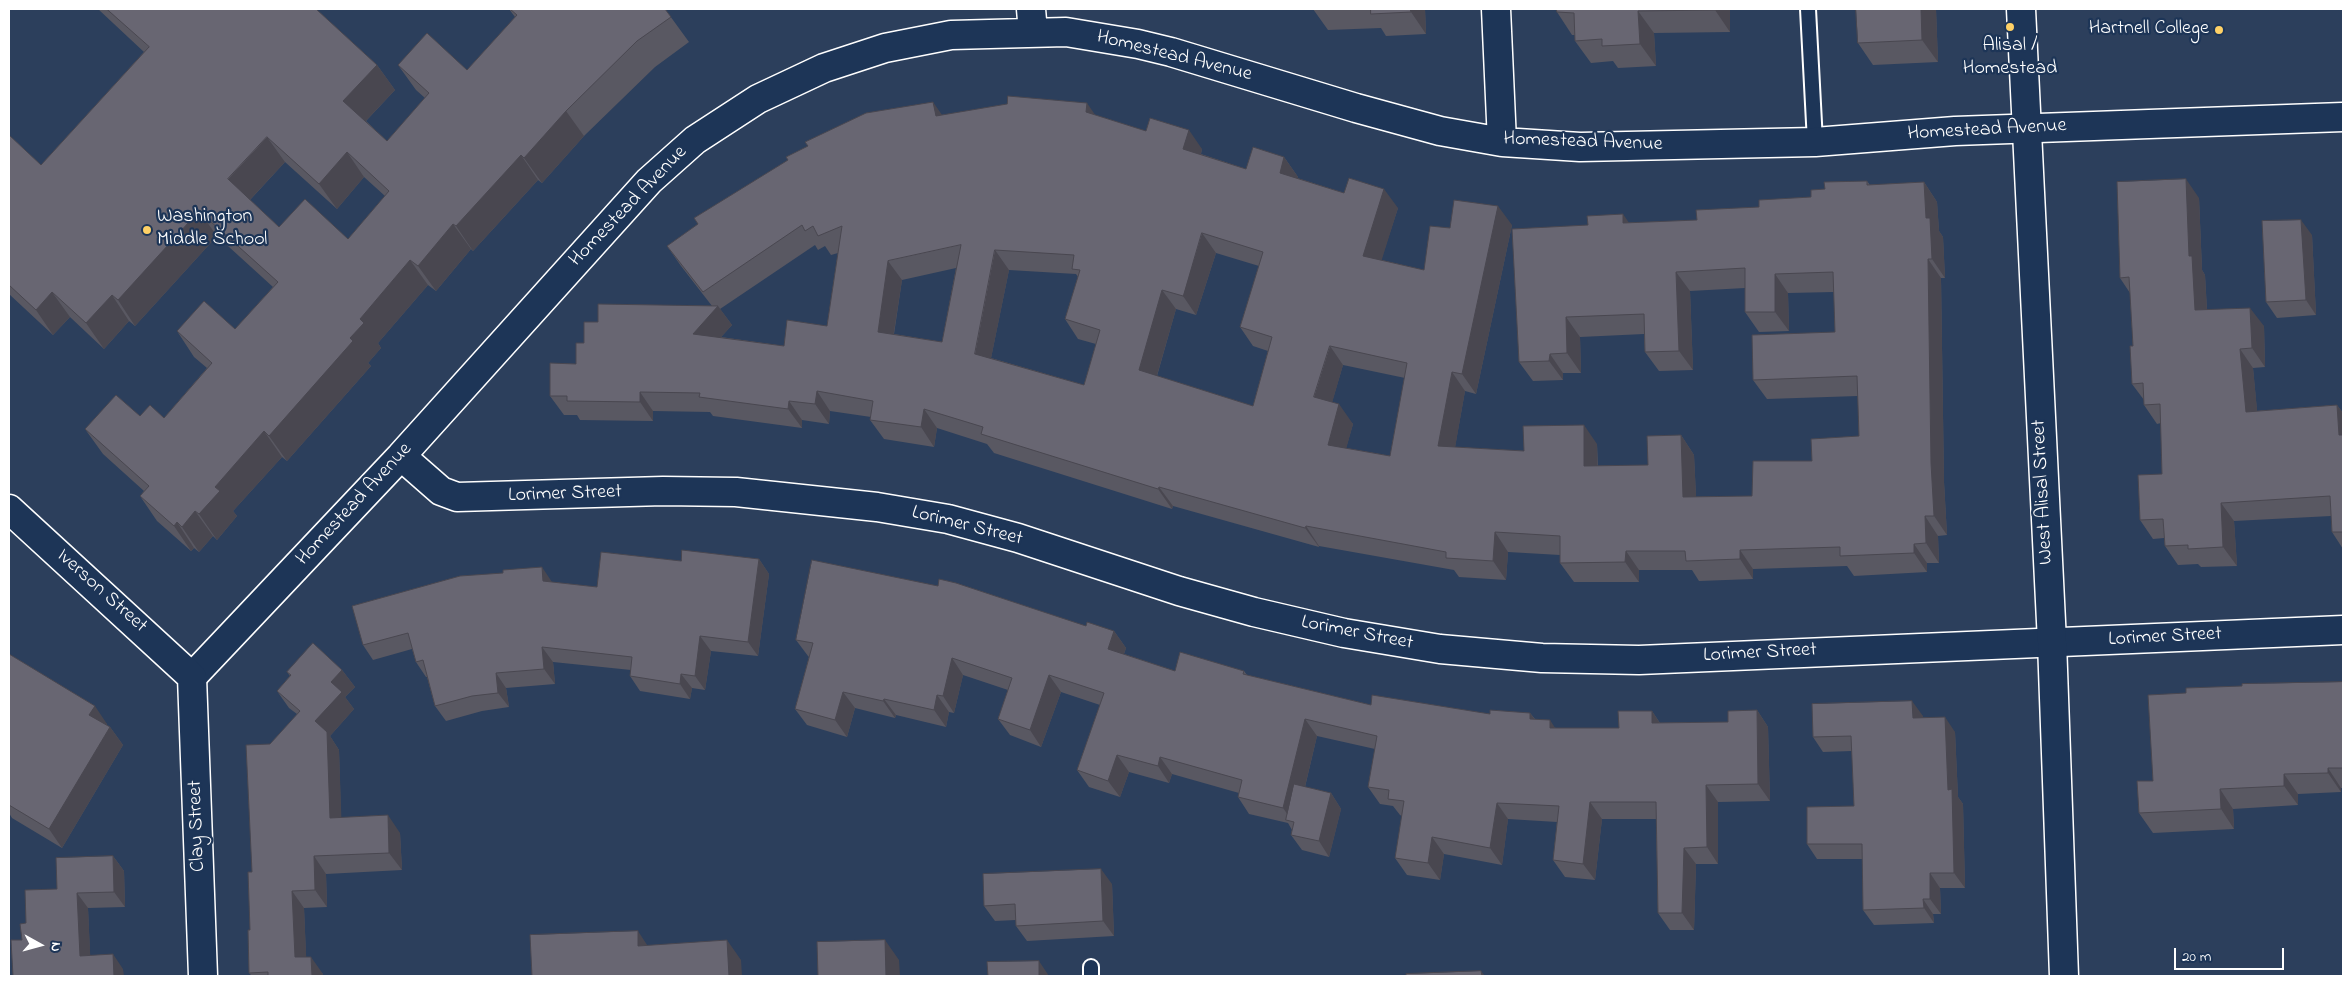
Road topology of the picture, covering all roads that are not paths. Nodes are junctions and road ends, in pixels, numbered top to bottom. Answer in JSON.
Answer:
{"nodes":[{"id":1,"x":1496,"y":9,"type":"edge"},
{"id":2,"x":1808,"y":9,"type":"edge"},
{"id":3,"x":2021,"y":9,"type":"edge"},
{"id":4,"x":1032,"y":20,"type":"edge"},
{"id":5,"x":2343,"y":117,"type":"edge"},
{"id":6,"x":2026,"y":128,"type":"junction"},
{"id":7,"x":1502,"y":142,"type":"junction"},
{"id":8,"x":1815,"y":142,"type":"junction"},
{"id":9,"x":401,"y":456,"type":"junction"},
{"id":10,"x":9,"y":509,"type":"edge"},
{"id":11,"x":2343,"y":630,"type":"edge"},
{"id":12,"x":2052,"y":642,"type":"junction"},
{"id":13,"x":192,"y":676,"type":"junction"},
{"id":14,"x":204,"y":976,"type":"edge"},
{"id":15,"x":2064,"y":976,"type":"edge"}],
"edges":[{"from":1,"to":7,"type":"street"},
{"from":2,"to":8,"type":"lane"},
{"from":3,"to":6,"type":"street","name":"West Alisal Street"},
{"from":4,"to":7,"type":"street","name":"Homestead Avenue"},
{"from":4,"to":9,"type":"street","name":"Homestead Avenue"},
{"from":5,"to":6,"type":"street","name":"Homestead Avenue"},
{"from":6,"to":8,"type":"street","name":"Homestead Avenue"},
{"from":6,"to":12,"type":"street","name":"West Alisal Street"},
{"from":7,"to":8,"type":"street","name":"Homestead Avenue"},
{"from":9,"to":12,"type":"street","name":"Lorimer Street"},
{"from":9,"to":13,"type":"street","name":"Homestead Avenue"},
{"from":10,"to":13,"type":"street","name":"Iverson Street"},
{"from":11,"to":12,"type":"street","name":"Lorimer Street"},
{"from":12,"to":15,"type":"street","name":"West Alisal Street"},
{"from":13,"to":14,"type":"street","name":"Clay Street"}]}
